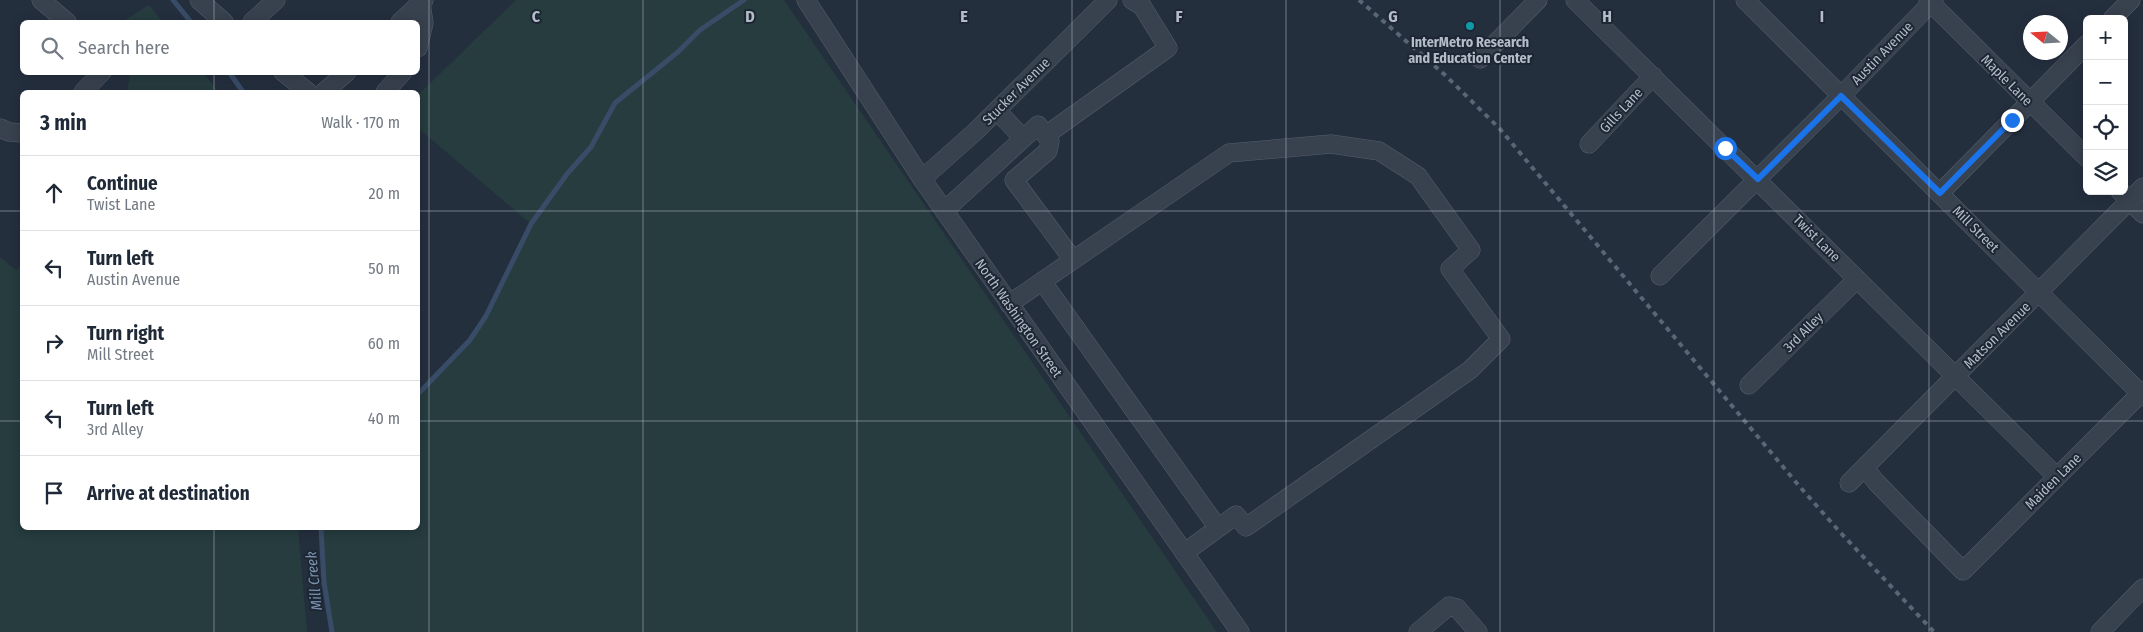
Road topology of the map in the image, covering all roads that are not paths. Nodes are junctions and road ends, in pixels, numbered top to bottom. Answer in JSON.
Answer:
{"nodes":[{"id":1,"x":41,"y":0,"type":"edge"},
{"id":2,"x":199,"y":0,"type":"edge"},
{"id":3,"x":276,"y":0,"type":"edge"},
{"id":4,"x":806,"y":0,"type":"edge"},
{"id":5,"x":1108,"y":0,"type":"edge"},
{"id":6,"x":1132,"y":0,"type":"edge"},
{"id":7,"x":1538,"y":0,"type":"edge"},
{"id":8,"x":1575,"y":0,"type":"edge"},
{"id":9,"x":1745,"y":0,"type":"edge"},
{"id":10,"x":2131,"y":0,"type":"edge"},
{"id":11,"x":1931,"y":1,"type":"edge"},
{"id":12,"x":415,"y":3,"type":"edge"},
{"id":13,"x":2116,"y":15,"type":"edge"},
{"id":14,"x":66,"y":20,"type":"edge"},
{"id":15,"x":222,"y":20,"type":"edge"},
{"id":16,"x":254,"y":20,"type":"edge"},
{"id":17,"x":402,"y":20,"type":"edge"},
{"id":18,"x":420,"y":40,"type":"edge"},
{"id":19,"x":2083,"y":48,"type":"edge"},
{"id":20,"x":1480,"y":59,"type":"dead end"},
{"id":21,"x":99,"y":75,"type":"edge"},
{"id":22,"x":287,"y":75,"type":"edge"},
{"id":23,"x":344,"y":75,"type":"edge"},
{"id":24,"x":400,"y":75,"type":"edge"},
{"id":25,"x":1653,"y":76,"type":"junction"},
{"id":26,"x":85,"y":90,"type":"edge"},
{"id":27,"x":306,"y":90,"type":"edge"},
{"id":28,"x":330,"y":90,"type":"edge"},
{"id":29,"x":388,"y":90,"type":"edge"},
{"id":30,"x":1841,"y":96,"type":"junction"},
{"id":31,"x":2029,"y":102,"type":"junction"},
{"id":32,"x":997,"y":111,"type":"junction"},
{"id":33,"x":0,"y":128,"type":"edge"},
{"id":34,"x":20,"y":133,"type":"edge"},
{"id":35,"x":1046,"y":135,"type":"junction"},
{"id":36,"x":1023,"y":138,"type":"junction"},
{"id":37,"x":1589,"y":144,"type":"dead end"},
{"id":38,"x":2083,"y":154,"type":"edge"},
{"id":39,"x":922,"y":178,"type":"junction"},
{"id":40,"x":1758,"y":179,"type":"junction"},
{"id":41,"x":2143,"y":187,"type":"edge"},
{"id":42,"x":1940,"y":193,"type":"junction"},
{"id":43,"x":2125,"y":196,"type":"edge"},
{"id":44,"x":944,"y":211,"type":"junction"},
{"id":45,"x":2143,"y":214,"type":"edge"},
{"id":46,"x":1073,"y":260,"type":"junction"},
{"id":47,"x":1660,"y":276,"type":"dead end"},
{"id":48,"x":1857,"y":278,"type":"junction"},
{"id":49,"x":1042,"y":281,"type":"junction"},
{"id":50,"x":2039,"y":293,"type":"junction"},
{"id":51,"x":1009,"y":304,"type":"junction"},
{"id":52,"x":1956,"y":376,"type":"junction"},
{"id":53,"x":1750,"y":385,"type":"dead end"},
{"id":54,"x":2142,"y":393,"type":"edge"},
{"id":55,"x":1865,"y":468,"type":"junction"},
{"id":56,"x":2057,"y":477,"type":"junction"},
{"id":57,"x":1849,"y":483,"type":"dead end"},
{"id":58,"x":1218,"y":528,"type":"junction"},
{"id":59,"x":1184,"y":553,"type":"junction"},
{"id":60,"x":2143,"y":588,"type":"edge"},
{"id":61,"x":1240,"y":632,"type":"edge"},
{"id":62,"x":1418,"y":632,"type":"edge"},
{"id":63,"x":1478,"y":632,"type":"edge"},
{"id":64,"x":2100,"y":632,"type":"edge"}],
"edges":[{"from":1,"to":14,"type":"street"},
{"from":2,"to":15,"type":"street"},
{"from":3,"to":16,"type":"street"},
{"from":4,"to":39,"type":"street","name":"North Washington Street"},
{"from":5,"to":32,"type":"street","name":"Stucker Avenue"},
{"from":6,"to":35,"type":"street"},
{"from":7,"to":20,"type":"street"},
{"from":8,"to":25,"type":"street","name":"Twist Lane"},
{"from":9,"to":30,"type":"street","name":"Mill Street"},
{"from":10,"to":13,"type":"street"},
{"from":11,"to":30,"type":"street","name":"Austin Avenue"},
{"from":11,"to":31,"type":"street","name":"Maple Lane"},
{"from":12,"to":17,"type":"street"},
{"from":12,"to":18,"type":"street"},
{"from":19,"to":31,"type":"street"},
{"from":21,"to":26,"type":"street"},
{"from":22,"to":27,"type":"street"},
{"from":23,"to":28,"type":"street"},
{"from":24,"to":29,"type":"street"},
{"from":25,"to":37,"type":"street","name":"Gills Lane"},
{"from":25,"to":40,"type":"street","name":"Twist Lane"},
{"from":30,"to":40,"type":"street","name":"Austin Avenue"},
{"from":30,"to":42,"type":"street","name":"Mill Street"},
{"from":31,"to":38,"type":"street","name":"Maple Lane"},
{"from":31,"to":42,"type":"street"},
{"from":32,"to":36,"type":"street"},
{"from":32,"to":39,"type":"street","name":"Stucker Avenue"},
{"from":33,"to":34,"type":"street"},
{"from":35,"to":36,"type":"street"},
{"from":35,"to":46,"type":"street"},
{"from":36,"to":44,"type":"street"},
{"from":39,"to":44,"type":"street","name":"North Washington Street"},
{"from":40,"to":47,"type":"street","name":"Austin Avenue"},
{"from":40,"to":48,"type":"street","name":"Twist Lane"},
{"from":41,"to":43,"type":"street","name":"Matson Avenue"},
{"from":42,"to":50,"type":"street","name":"Mill Street"},
{"from":43,"to":45,"type":"street"},
{"from":43,"to":50,"type":"street","name":"Matson Avenue"},
{"from":44,"to":51,"type":"street","name":"North Washington Street"},
{"from":46,"to":49,"type":"street"},
{"from":46,"to":58,"type":"street"},
{"from":48,"to":52,"type":"street","name":"Twist Lane"},
{"from":48,"to":53,"type":"street","name":"3rd Alley"},
{"from":49,"to":51,"type":"street"},
{"from":49,"to":58,"type":"street"},
{"from":50,"to":52,"type":"street","name":"Matson Avenue"},
{"from":50,"to":54,"type":"street","name":"Mill Street"},
{"from":51,"to":59,"type":"street","name":"North Washington Street"},
{"from":52,"to":55,"type":"street","name":"Matson Avenue"},
{"from":52,"to":56,"type":"street","name":"Twist Lane"},
{"from":54,"to":56,"type":"street","name":"Maiden Lane"},
{"from":55,"to":56,"type":"street","name":"Maiden Lane"},
{"from":55,"to":57,"type":"street","name":"Matson Avenue"},
{"from":58,"to":59,"type":"street"},
{"from":59,"to":61,"type":"street","name":"North Washington Street"},
{"from":60,"to":64,"type":"street"},
{"from":62,"to":63,"type":"street"}]}
